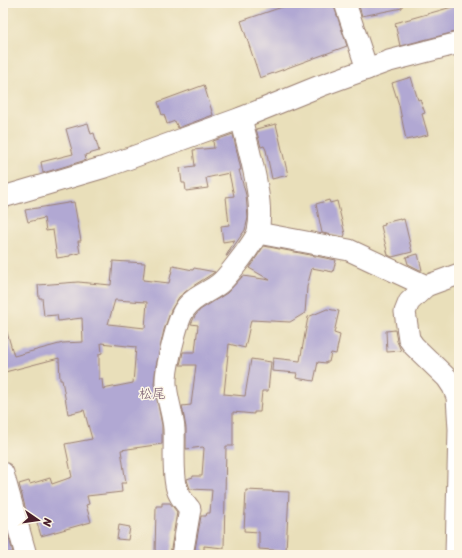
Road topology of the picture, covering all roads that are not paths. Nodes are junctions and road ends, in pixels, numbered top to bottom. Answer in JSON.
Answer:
{"nodes":[{"id":1,"x":345,"y":3,"type":"edge"},
{"id":2,"x":459,"y":43,"type":"edge"},
{"id":3,"x":367,"y":69,"type":"junction"},
{"id":4,"x":241,"y":118,"type":"junction"},
{"id":5,"x":3,"y":197,"type":"edge"},
{"id":6,"x":258,"y":233,"type":"junction"},
{"id":7,"x":459,"y":274,"type":"edge"},
{"id":8,"x":426,"y":286,"type":"junction"},
{"id":9,"x":3,"y":473,"type":"edge"},
{"id":10,"x":26,"y":555,"type":"edge"},
{"id":11,"x":182,"y":555,"type":"edge"},
{"id":12,"x":456,"y":555,"type":"edge"}],
"edges":[{"from":1,"to":3,"type":"street"},
{"from":2,"to":3,"type":"street"},
{"from":3,"to":4,"type":"street"},
{"from":4,"to":5,"type":"street"},
{"from":4,"to":6,"type":"street"},
{"from":6,"to":8,"type":"street"},
{"from":6,"to":11,"type":"street"},
{"from":7,"to":8,"type":"street"},
{"from":8,"to":12,"type":"street"},
{"from":9,"to":10,"type":"street"}]}
